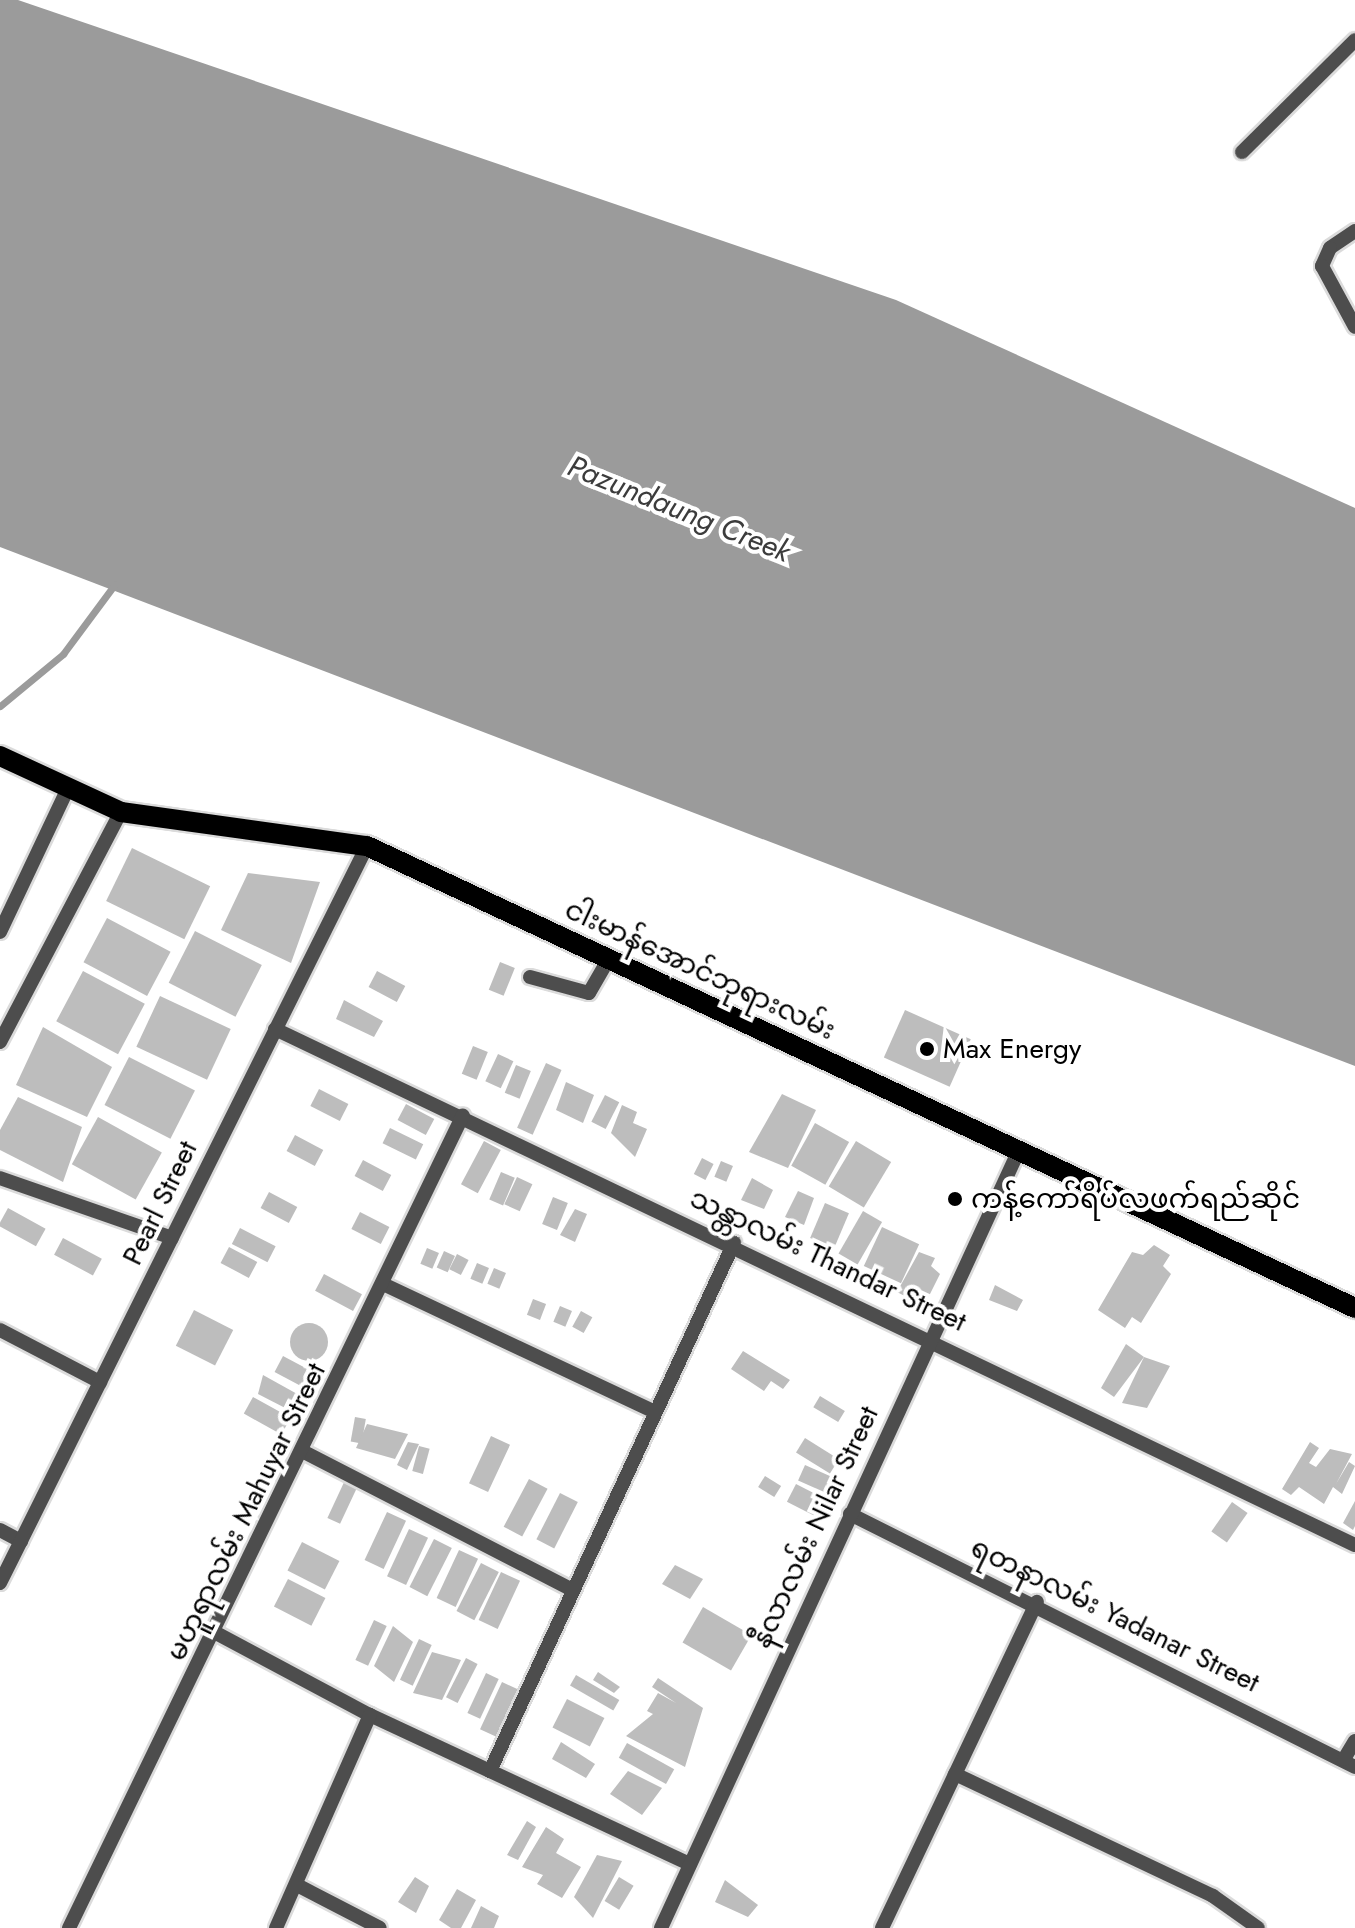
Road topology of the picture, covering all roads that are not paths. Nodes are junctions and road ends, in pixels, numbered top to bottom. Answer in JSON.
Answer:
{"nodes":[{"id":1,"x":1355,"y":40,"type":"edge"},
{"id":2,"x":1242,"y":152,"type":"dead end"},
{"id":3,"x":1355,"y":231,"type":"edge"},
{"id":4,"x":1355,"y":327,"type":"edge"},
{"id":5,"x":0,"y":756,"type":"edge"},
{"id":6,"x":68,"y":788,"type":"junction"},
{"id":7,"x":121,"y":812,"type":"junction"},
{"id":8,"x":367,"y":846,"type":"junction"},
{"id":9,"x":0,"y":932,"type":"edge"},
{"id":10,"x":609,"y":959,"type":"junction"},
{"id":11,"x":530,"y":977,"type":"dead end"},
{"id":12,"x":275,"y":1029,"type":"junction"},
{"id":13,"x":0,"y":1042,"type":"edge"},
{"id":14,"x":463,"y":1115,"type":"junction"},
{"id":15,"x":1019,"y":1150,"type":"junction"},
{"id":16,"x":0,"y":1178,"type":"edge"},
{"id":17,"x":172,"y":1238,"type":"junction"},
{"id":18,"x":734,"y":1243,"type":"junction"},
{"id":19,"x":383,"y":1284,"type":"junction"},
{"id":20,"x":1355,"y":1308,"type":"edge"},
{"id":21,"x":0,"y":1330,"type":"edge"},
{"id":22,"x":930,"y":1336,"type":"junction"},
{"id":23,"x":100,"y":1382,"type":"junction"},
{"id":24,"x":655,"y":1412,"type":"junction"},
{"id":25,"x":304,"y":1452,"type":"junction"},
{"id":26,"x":850,"y":1514,"type":"junction"},
{"id":27,"x":0,"y":1530,"type":"edge"},
{"id":28,"x":21,"y":1541,"type":"junction"},
{"id":29,"x":1355,"y":1545,"type":"edge"},
{"id":30,"x":0,"y":1583,"type":"edge"},
{"id":31,"x":573,"y":1590,"type":"junction"},
{"id":32,"x":1037,"y":1602,"type":"junction"},
{"id":33,"x":218,"y":1634,"type":"junction"},
{"id":34,"x":370,"y":1715,"type":"junction"},
{"id":35,"x":1355,"y":1741,"type":"edge"},
{"id":36,"x":1350,"y":1763,"type":"edge"},
{"id":37,"x":490,"y":1771,"type":"junction"},
{"id":38,"x":955,"y":1774,"type":"junction"},
{"id":39,"x":690,"y":1864,"type":"junction"},
{"id":40,"x":297,"y":1885,"type":"junction"},
{"id":41,"x":69,"y":1928,"type":"edge"},
{"id":42,"x":276,"y":1928,"type":"edge"},
{"id":43,"x":380,"y":1928,"type":"edge"},
{"id":44,"x":661,"y":1928,"type":"edge"},
{"id":45,"x":882,"y":1928,"type":"edge"},
{"id":46,"x":1258,"y":1928,"type":"edge"}],
"edges":[{"from":1,"to":2,"type":"street"},
{"from":3,"to":4,"type":"street"},
{"from":5,"to":6,"type":"main road","name":"ငါးမာန်အောင်ဘုရားလမ်း"},
{"from":6,"to":7,"type":"main road","name":"ငါးမာန်အောင်ဘုရားလမ်း"},
{"from":6,"to":9,"type":"street"},
{"from":7,"to":8,"type":"main road","name":"ငါးမာန်အောင်ဘုရားလမ်း"},
{"from":7,"to":13,"type":"street"},
{"from":8,"to":10,"type":"main road","name":"ငါးမာန်အောင်ဘုရားလမ်း"},
{"from":8,"to":12,"type":"street","name":"Pearl Street"},
{"from":10,"to":11,"type":"street"},
{"from":10,"to":15,"type":"main road","name":"ငါးမာန်အောင်ဘုရားလမ်း"},
{"from":12,"to":14,"type":"street","name":"သန္တာလမ်း Thandar Street"},
{"from":12,"to":17,"type":"street","name":"Pearl Street"},
{"from":14,"to":18,"type":"street","name":"သန္တာလမ်း Thandar Street"},
{"from":14,"to":19,"type":"street","name":"မဟူရာလမ်း Mahuyar Street"},
{"from":15,"to":20,"type":"main road","name":"ငါးမာန်အောင်ဘုရားလမ်း"},
{"from":15,"to":22,"type":"street","name":"နီလာလမ်း Nilar Street"},
{"from":16,"to":17,"type":"street"},
{"from":17,"to":23,"type":"street","name":"Pearl Street"},
{"from":18,"to":22,"type":"street","name":"သန္တာလမ်း Thandar Street"},
{"from":18,"to":24,"type":"street"},
{"from":19,"to":24,"type":"street"},
{"from":19,"to":25,"type":"street","name":"မဟူရာလမ်း Mahuyar Street"},
{"from":21,"to":23,"type":"street"},
{"from":22,"to":26,"type":"street","name":"နီလာလမ်း Nilar Street"},
{"from":22,"to":29,"type":"street","name":"သန္တာလမ်း Thandar Street"},
{"from":23,"to":28,"type":"street","name":"Pearl Street"},
{"from":24,"to":31,"type":"street"},
{"from":25,"to":31,"type":"street"},
{"from":25,"to":33,"type":"street","name":"မဟူရာလမ်း Mahuyar Street"},
{"from":26,"to":32,"type":"street","name":"ရတနာလမ်း Yadanar Street"},
{"from":26,"to":39,"type":"street","name":"နီလာလမ်း Nilar Street"},
{"from":27,"to":28,"type":"street"},
{"from":28,"to":30,"type":"street","name":"Pearl Street"},
{"from":31,"to":37,"type":"street"},
{"from":32,"to":36,"type":"street","name":"ရတနာလမ်း Yadanar Street"},
{"from":32,"to":38,"type":"street"},
{"from":33,"to":34,"type":"street"},
{"from":33,"to":41,"type":"street","name":"မဟူရာလမ်း Mahuyar Street"},
{"from":34,"to":37,"type":"street"},
{"from":34,"to":40,"type":"street"},
{"from":35,"to":36,"type":"street"},
{"from":37,"to":39,"type":"street"},
{"from":38,"to":45,"type":"street"},
{"from":38,"to":46,"type":"street"},
{"from":39,"to":44,"type":"street","name":"နီလာလမ်း Nilar Street"},
{"from":40,"to":42,"type":"street"},
{"from":40,"to":43,"type":"street"}]}
